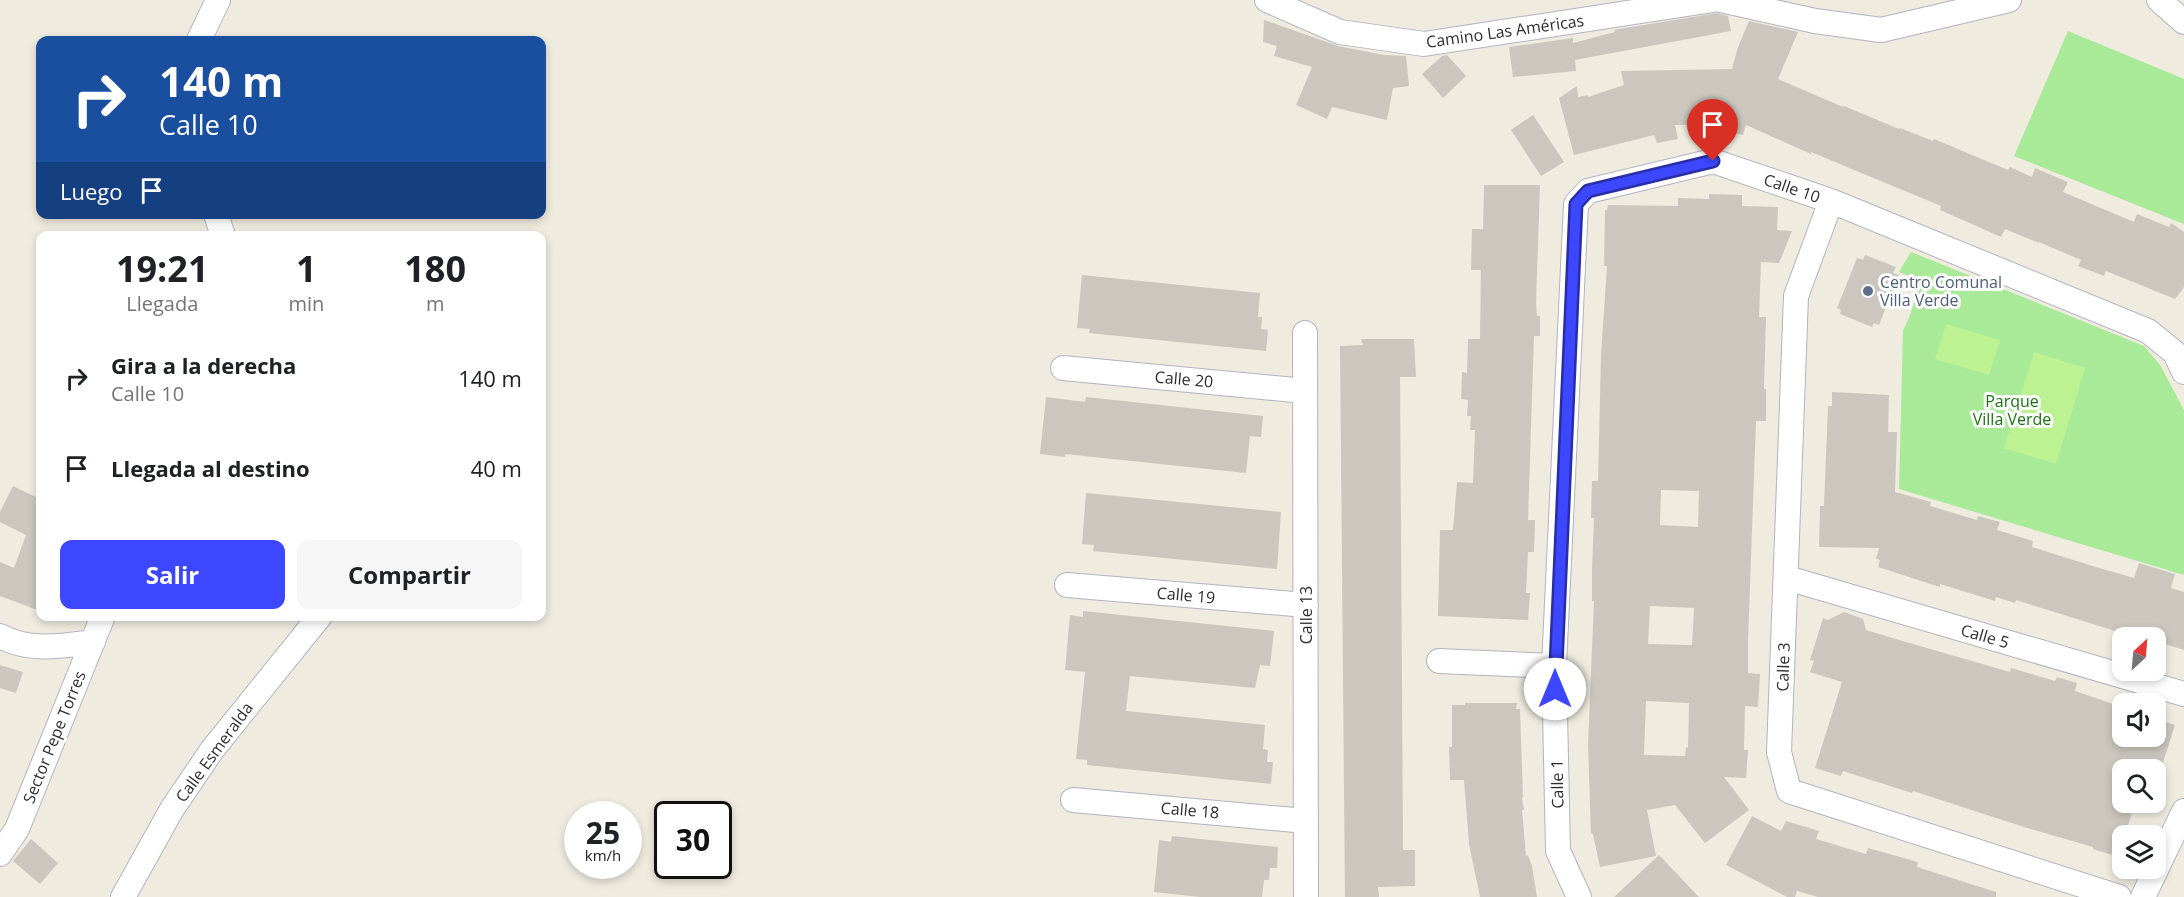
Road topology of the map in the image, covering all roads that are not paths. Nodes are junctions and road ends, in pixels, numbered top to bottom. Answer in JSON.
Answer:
{"nodes":[{"id":1,"x":218,"y":0,"type":"edge"},
{"id":2,"x":1267,"y":0,"type":"edge"},
{"id":3,"x":1713,"y":0,"type":"edge"},
{"id":4,"x":1721,"y":0,"type":"edge"},
{"id":5,"x":2009,"y":0,"type":"edge"},
{"id":6,"x":2160,"y":0,"type":"edge"},
{"id":7,"x":2184,"y":22,"type":"edge"},
{"id":8,"x":201,"y":36,"type":"edge"},
{"id":9,"x":1832,"y":201,"type":"junction"},
{"id":10,"x":1305,"y":333,"type":"dead end"},
{"id":11,"x":1063,"y":368,"type":"dead end"},
{"id":12,"x":2184,"y":372,"type":"edge"},
{"id":13,"x":1305,"y":391,"type":"junction"},
{"id":14,"x":1787,"y":578,"type":"junction"},
{"id":15,"x":1067,"y":585,"type":"dead end"},
{"id":16,"x":1306,"y":605,"type":"junction"},
{"id":17,"x":101,"y":621,"type":"edge"},
{"id":18,"x":316,"y":621,"type":"edge"},
{"id":19,"x":0,"y":636,"type":"edge"},
{"id":20,"x":93,"y":642,"type":"junction"},
{"id":21,"x":1439,"y":661,"type":"dead end"},
{"id":22,"x":1554,"y":666,"type":"junction"},
{"id":23,"x":2184,"y":694,"type":"edge"},
{"id":24,"x":1073,"y":800,"type":"dead end"},
{"id":25,"x":2184,"y":811,"type":"edge"},
{"id":26,"x":1306,"y":821,"type":"junction"},
{"id":27,"x":0,"y":854,"type":"edge"},
{"id":28,"x":123,"y":897,"type":"edge"},
{"id":29,"x":1306,"y":897,"type":"edge"},
{"id":30,"x":1579,"y":897,"type":"edge"},
{"id":31,"x":2119,"y":897,"type":"edge"},
{"id":32,"x":2143,"y":897,"type":"edge"}],
"edges":[{"from":1,"to":8,"type":"street"},
{"from":2,"to":3,"type":"street","name":"Camino Las Américas"},
{"from":4,"to":5,"type":"street"},
{"from":6,"to":7,"type":"street"},
{"from":9,"to":12,"type":"street","name":"Calle 10"},
{"from":9,"to":14,"type":"street","name":"Calle 3"},
{"from":9,"to":22,"type":"street","name":"Calle 10"},
{"from":10,"to":13,"type":"street","name":"Calle 13"},
{"from":11,"to":13,"type":"street","name":"Calle 20"},
{"from":13,"to":16,"type":"street","name":"Calle 13"},
{"from":14,"to":23,"type":"street","name":"Calle 5"},
{"from":14,"to":31,"type":"street","name":"Calle 3"},
{"from":15,"to":16,"type":"street","name":"Calle 19"},
{"from":16,"to":26,"type":"street","name":"Calle 13"},
{"from":17,"to":20,"type":"street","name":"Sector Pepe Torres"},
{"from":18,"to":28,"type":"street","name":"Calle Esmeralda"},
{"from":19,"to":20,"type":"street"},
{"from":20,"to":27,"type":"street","name":"Sector Pepe Torres"},
{"from":21,"to":22,"type":"street"},
{"from":22,"to":30,"type":"street","name":"Calle 1"},
{"from":24,"to":26,"type":"street","name":"Calle 18"},
{"from":25,"to":32,"type":"street"},
{"from":26,"to":29,"type":"street","name":"Calle 13"}]}
